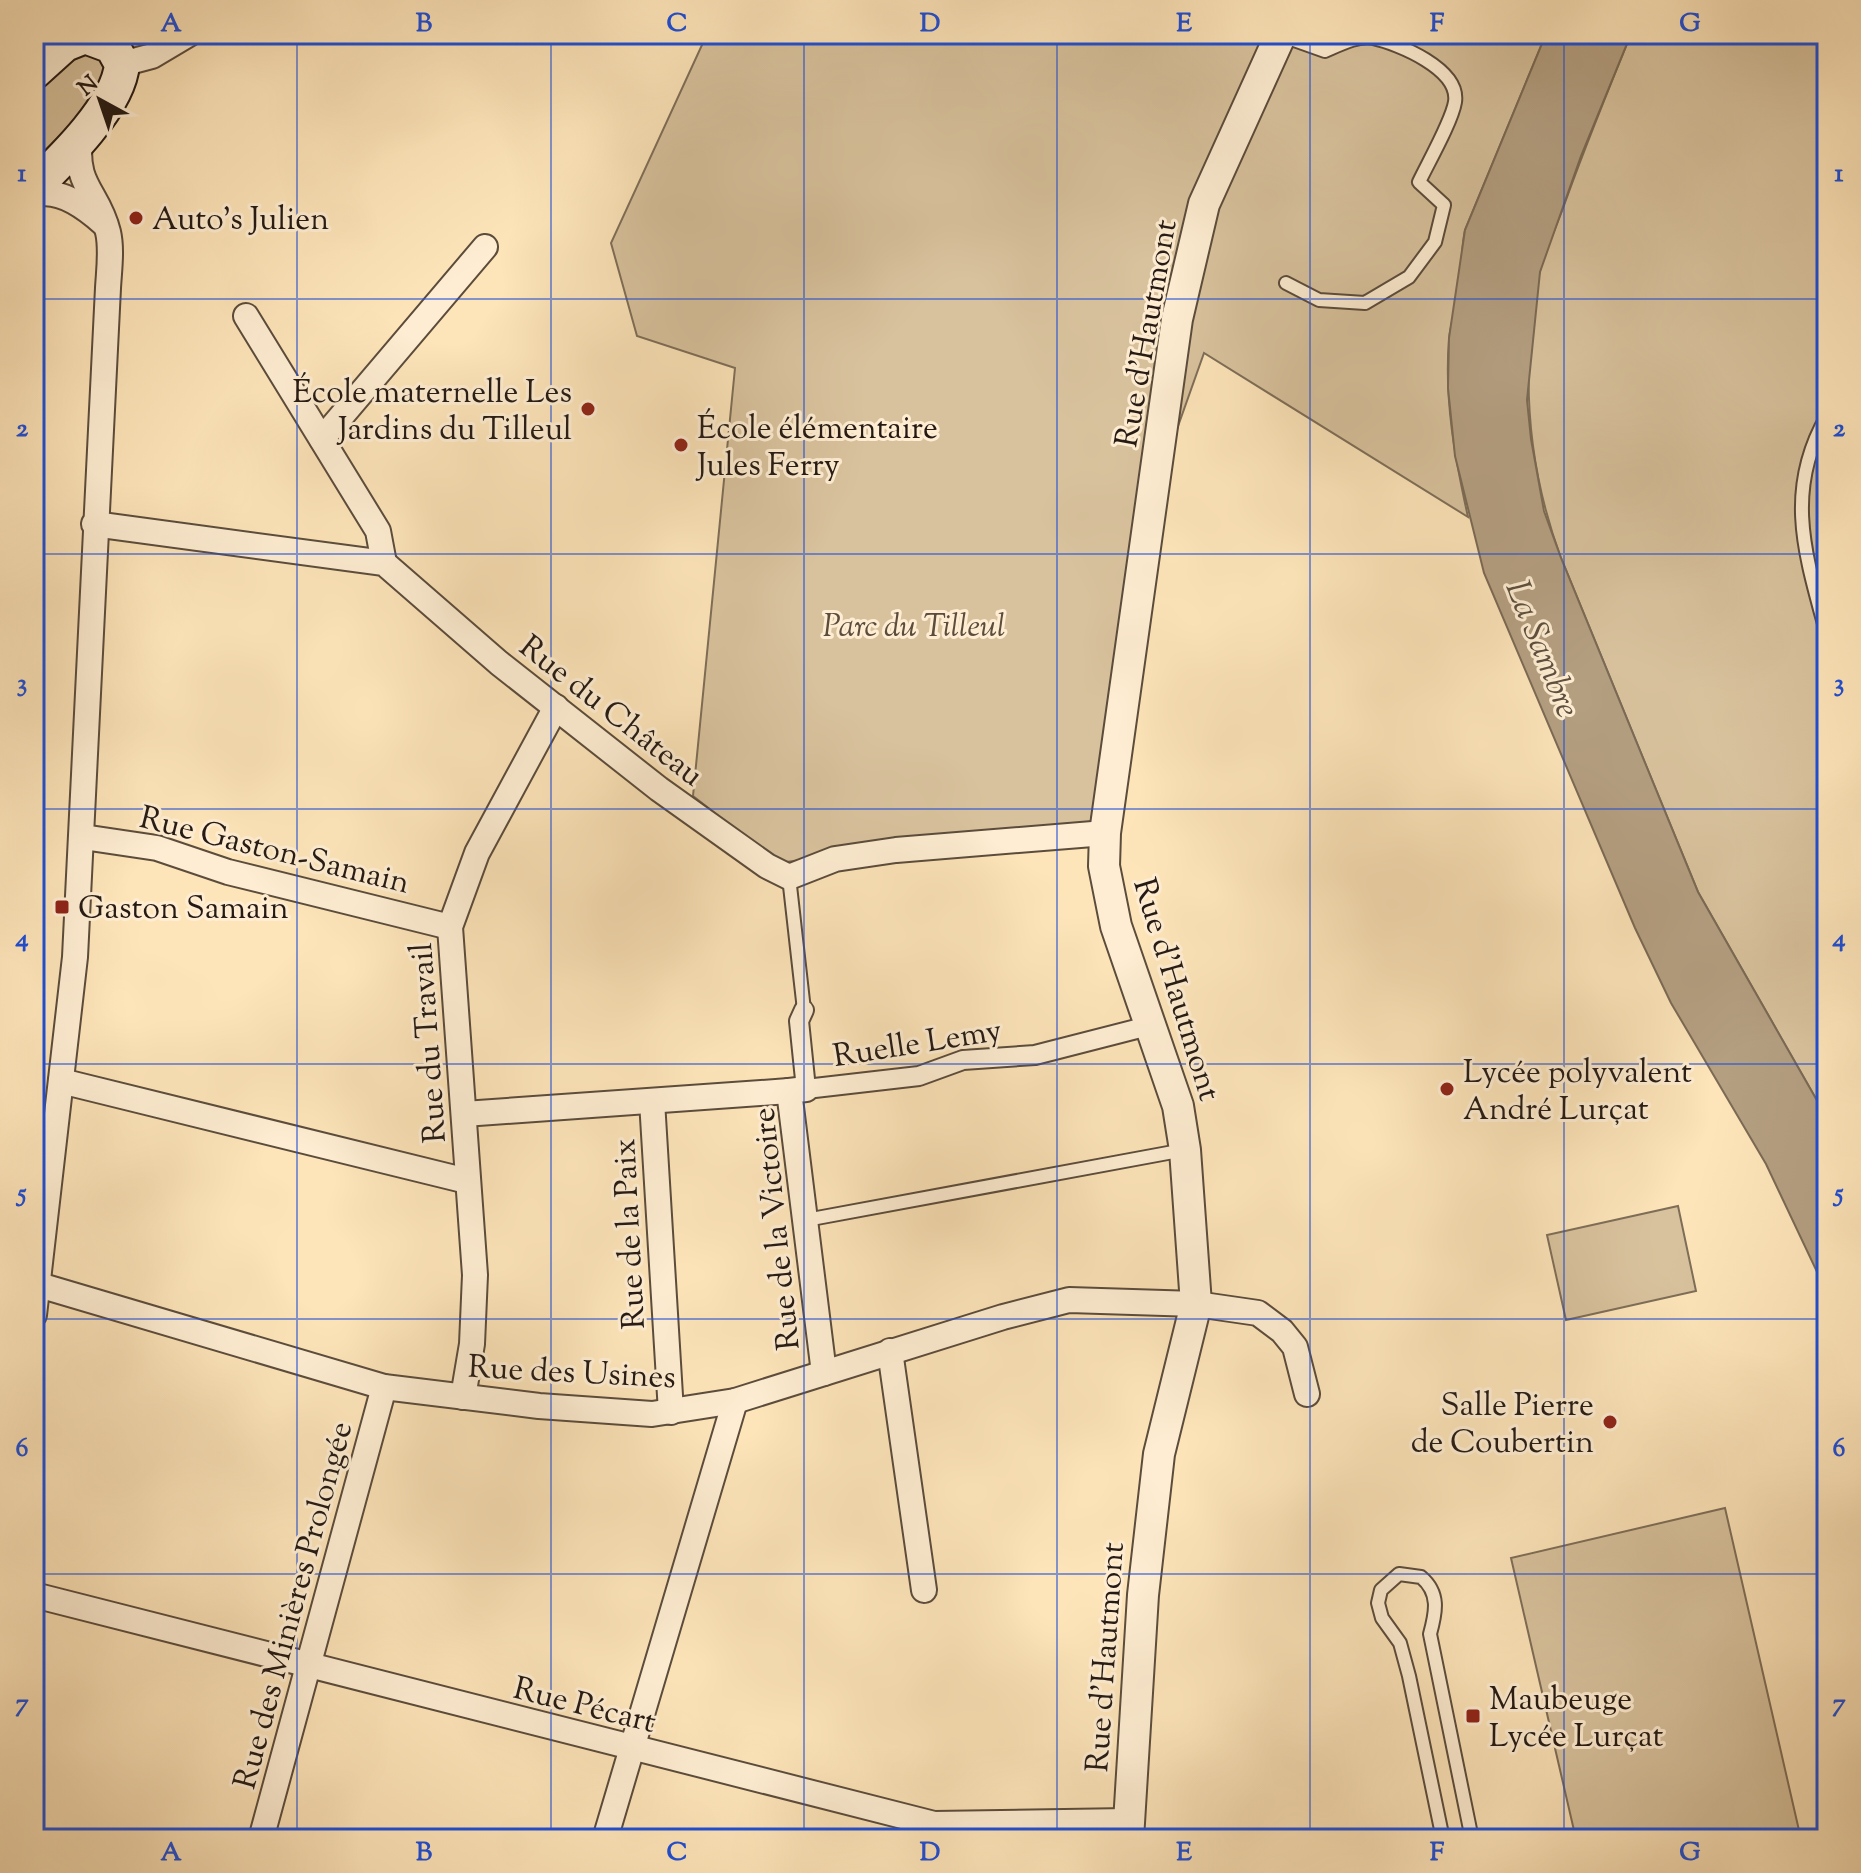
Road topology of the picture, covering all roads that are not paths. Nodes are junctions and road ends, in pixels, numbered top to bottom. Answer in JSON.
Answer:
{"nodes":[{"id":1,"x":189,"y":34,"type":"edge"},
{"id":2,"x":1280,"y":35,"type":"edge"},
{"id":3,"x":68,"y":39,"type":"edge"},
{"id":4,"x":1342,"y":39,"type":"edge"},
{"id":5,"x":115,"y":48,"type":"edge"},
{"id":6,"x":34,"y":72,"type":"edge"},
{"id":7,"x":80,"y":138,"type":"junction"},
{"id":8,"x":34,"y":187,"type":"edge"},
{"id":9,"x":34,"y":195,"type":"edge"},
{"id":10,"x":105,"y":225,"type":"junction"},
{"id":11,"x":485,"y":247,"type":"dead end"},
{"id":12,"x":1286,"y":283,"type":"dead end"},
{"id":13,"x":246,"y":316,"type":"dead end"},
{"id":14,"x":1827,"y":416,"type":"edge"},
{"id":15,"x":322,"y":439,"type":"junction"},
{"id":16,"x":94,"y":524,"type":"junction"},
{"id":17,"x":384,"y":563,"type":"junction"},
{"id":18,"x":1827,"y":635,"type":"edge"},
{"id":19,"x":556,"y":707,"type":"junction"},
{"id":20,"x":1105,"y":833,"type":"junction"},
{"id":21,"x":83,"y":837,"type":"junction"},
{"id":22,"x":789,"y":877,"type":"junction"},
{"id":23,"x":450,"y":927,"type":"junction"},
{"id":24,"x":804,"y":1010,"type":"joint"},
{"id":25,"x":1152,"y":1025,"type":"junction"},
{"id":26,"x":61,"y":1081,"type":"junction"},
{"id":27,"x":797,"y":1090,"type":"junction"},
{"id":28,"x":652,"y":1101,"type":"junction"},
{"id":29,"x":464,"y":1114,"type":"junction"},
{"id":30,"x":1185,"y":1150,"type":"junction"},
{"id":31,"x":467,"y":1181,"type":"junction"},
{"id":32,"x":806,"y":1220,"type":"junction"},
{"id":33,"x":39,"y":1285,"type":"junction"},
{"id":34,"x":1196,"y":1304,"type":"junction"},
{"id":35,"x":34,"y":1315,"type":"edge"},
{"id":36,"x":890,"y":1351,"type":"junction"},
{"id":37,"x":824,"y":1373,"type":"junction"},
{"id":38,"x":384,"y":1387,"type":"junction"},
{"id":39,"x":1307,"y":1394,"type":"dead end"},
{"id":40,"x":463,"y":1397,"type":"junction"},
{"id":41,"x":735,"y":1401,"type":"junction"},
{"id":42,"x":671,"y":1412,"type":"junction"},
{"id":43,"x":924,"y":1590,"type":"dead end"},
{"id":44,"x":34,"y":1595,"type":"edge"},
{"id":45,"x":309,"y":1667,"type":"junction"},
{"id":46,"x":630,"y":1748,"type":"junction"},
{"id":47,"x":1128,"y":1830,"type":"edge"},
{"id":48,"x":932,"y":1831,"type":"edge"},
{"id":49,"x":261,"y":1839,"type":"edge"},
{"id":50,"x":605,"y":1839,"type":"edge"},
{"id":51,"x":1443,"y":1839,"type":"edge"},
{"id":52,"x":1472,"y":1839,"type":"edge"}],
"edges":[{"from":1,"to":5,"type":"street"},
{"from":2,"to":4,"type":"lane"},
{"from":2,"to":20,"type":"street","name":"Rue d'Hautmont"},
{"from":3,"to":5,"type":"main road"},
{"from":3,"to":6,"type":"main road"},
{"from":4,"to":12,"type":"lane"},
{"from":5,"to":7,"type":"main road"},
{"from":7,"to":8,"type":"main road"},
{"from":7,"to":10,"type":"street"},
{"from":9,"to":10,"type":"street"},
{"from":10,"to":16,"type":"street"},
{"from":11,"to":15,"type":"street"},
{"from":13,"to":15,"type":"street"},
{"from":14,"to":18,"type":"lane"},
{"from":15,"to":17,"type":"street"},
{"from":16,"to":17,"type":"street"},
{"from":16,"to":21,"type":"street"},
{"from":17,"to":19,"type":"street","name":"Rue du Château"},
{"from":19,"to":22,"type":"street","name":"Rue du Château"},
{"from":19,"to":23,"type":"street","name":"Rue du Travail"},
{"from":20,"to":22,"type":"street"},
{"from":20,"to":25,"type":"street","name":"Rue d'Hautmont"},
{"from":21,"to":23,"type":"street","name":"Rue Gaston-Samain"},
{"from":21,"to":26,"type":"street"},
{"from":22,"to":24,"type":"lane","name":"Ruelle Lemy"},
{"from":23,"to":29,"type":"street","name":"Rue du Travail"},
{"from":24,"to":27,"type":"street","name":"Ruelle Lemy"},
{"from":25,"to":27,"type":"street","name":"Ruelle Lemy"},
{"from":25,"to":30,"type":"street","name":"Rue d'Hautmont"},
{"from":26,"to":31,"type":"street"},
{"from":26,"to":33,"type":"street"},
{"from":27,"to":28,"type":"street"},
{"from":27,"to":32,"type":"street","name":"Rue de la Victoire"},
{"from":28,"to":29,"type":"street"},
{"from":28,"to":42,"type":"street","name":"Rue de la Paix"},
{"from":29,"to":31,"type":"street","name":"Rue du Travail"},
{"from":30,"to":32,"type":"lane"},
{"from":30,"to":34,"type":"street","name":"Rue d'Hautmont"},
{"from":31,"to":40,"type":"street","name":"Rue du Travail"},
{"from":32,"to":37,"type":"street","name":"Rue de la Victoire"},
{"from":33,"to":35,"type":"street"},
{"from":33,"to":38,"type":"street","name":"Rue des Usines"},
{"from":34,"to":36,"type":"street","name":"Rue des Usines"},
{"from":34,"to":39,"type":"street","name":"Rue des Usines"},
{"from":34,"to":47,"type":"street","name":"Rue d'Hautmont"},
{"from":36,"to":37,"type":"street","name":"Rue des Usines"},
{"from":36,"to":43,"type":"street"},
{"from":37,"to":41,"type":"street","name":"Rue des Usines"},
{"from":38,"to":40,"type":"street","name":"Rue des Usines"},
{"from":38,"to":45,"type":"street","name":"Rue des Minières Prolongée"},
{"from":40,"to":42,"type":"street","name":"Rue des Usines"},
{"from":41,"to":42,"type":"street","name":"Rue des Usines"},
{"from":41,"to":46,"type":"street"},
{"from":44,"to":45,"type":"street","name":"Rue Pécart"},
{"from":45,"to":46,"type":"street","name":"Rue Pécart"},
{"from":45,"to":49,"type":"street","name":"Rue des Minières Prolongée"},
{"from":46,"to":48,"type":"street","name":"Rue Pécart"},
{"from":46,"to":50,"type":"street"},
{"from":47,"to":48,"type":"street","name":"Rue Pécart"},
{"from":51,"to":52,"type":"lane"}]}
